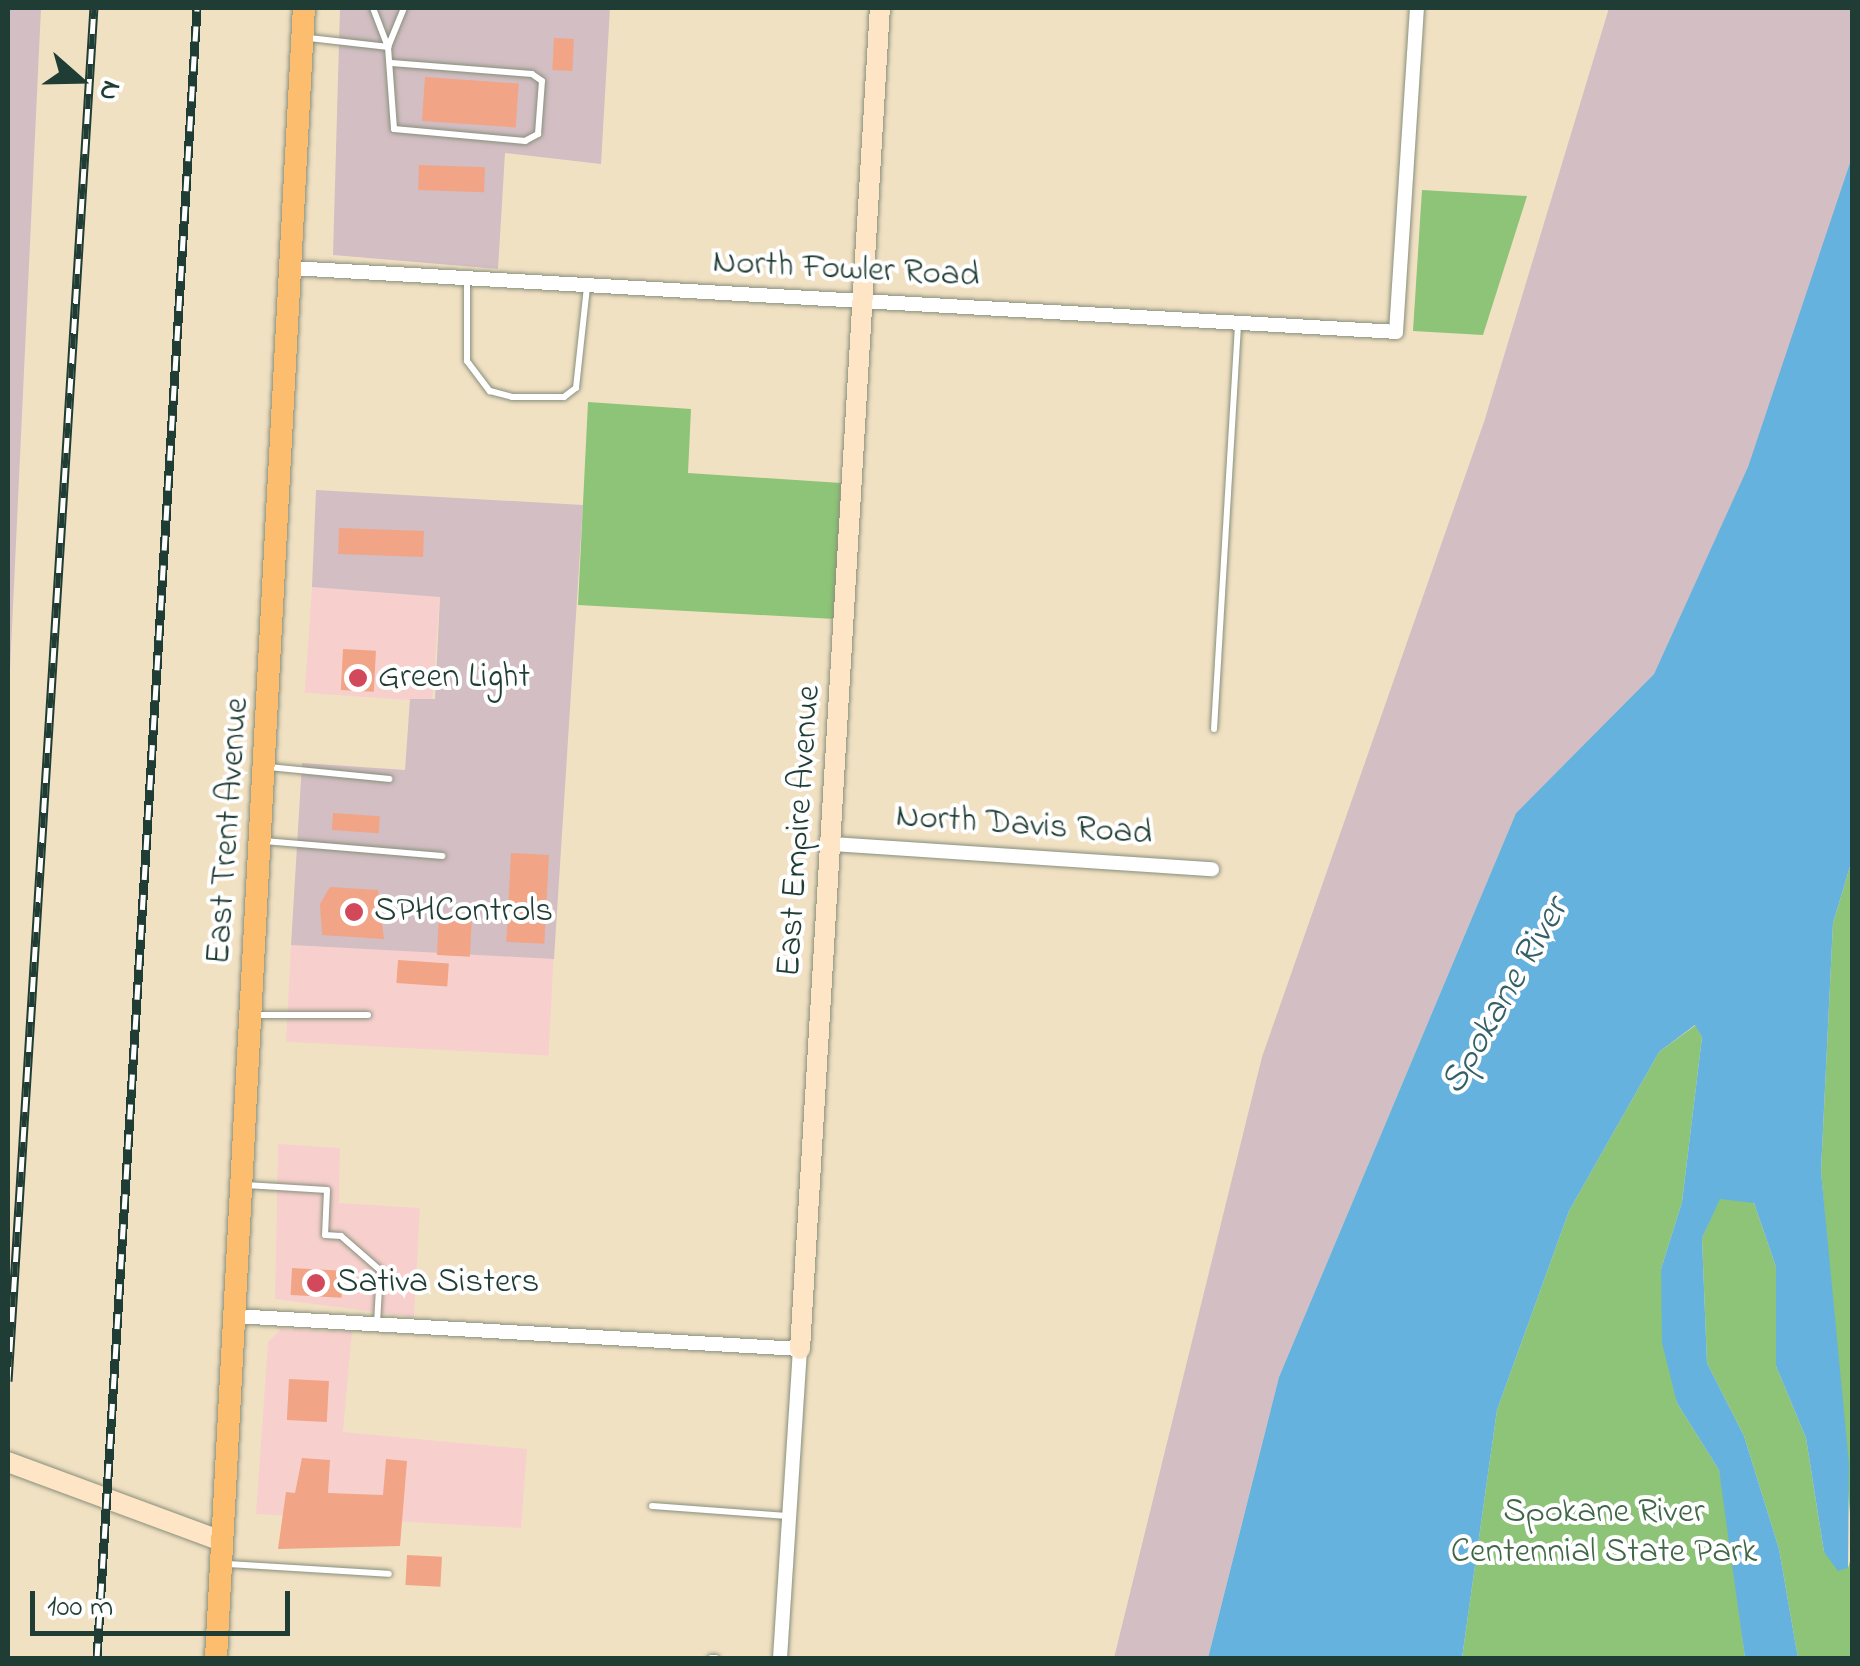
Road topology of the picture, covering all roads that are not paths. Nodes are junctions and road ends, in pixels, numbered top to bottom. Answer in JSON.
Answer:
{"nodes":[{"id":1,"x":304,"y":8,"type":"edge"},
{"id":2,"x":372,"y":8,"type":"edge"},
{"id":3,"x":404,"y":8,"type":"edge"},
{"id":4,"x":880,"y":8,"type":"edge"},
{"id":5,"x":1418,"y":8,"type":"edge"},
{"id":6,"x":303,"y":37,"type":"junction"},
{"id":7,"x":388,"y":47,"type":"junction"},
{"id":8,"x":391,"y":63,"type":"junction"},
{"id":9,"x":291,"y":268,"type":"junction"},
{"id":10,"x":467,"y":278,"type":"junction"},
{"id":11,"x":586,"y":285,"type":"junction"},
{"id":12,"x":864,"y":301,"type":"junction"},
{"id":13,"x":1238,"y":323,"type":"junction"},
{"id":14,"x":1214,"y":728,"type":"dead end"},
{"id":15,"x":268,"y":766,"type":"junction"},
{"id":16,"x":389,"y":779,"type":"dead end"},
{"id":17,"x":263,"y":841,"type":"junction"},
{"id":18,"x":832,"y":844,"type":"junction"},
{"id":19,"x":442,"y":856,"type":"dead end"},
{"id":20,"x":1212,"y":868,"type":"dead end"},
{"id":21,"x":368,"y":1014,"type":"dead end"},
{"id":22,"x":252,"y":1015,"type":"junction"},
{"id":23,"x":242,"y":1185,"type":"junction"},
{"id":24,"x":234,"y":1316,"type":"junction"},
{"id":25,"x":377,"y":1325,"type":"junction"},
{"id":26,"x":800,"y":1349,"type":"junction"},
{"id":27,"x":8,"y":1462,"type":"edge"},
{"id":28,"x":652,"y":1506,"type":"dead end"},
{"id":29,"x":789,"y":1516,"type":"junction"},
{"id":30,"x":222,"y":1553,"type":"junction"},
{"id":31,"x":389,"y":1574,"type":"dead end"},
{"id":32,"x":216,"y":1658,"type":"edge"},
{"id":33,"x":780,"y":1658,"type":"edge"}],
"edges":[{"from":1,"to":6,"type":"main road","name":"East Trent Avenue"},
{"from":2,"to":7,"type":"lane"},
{"from":3,"to":7,"type":"lane"},
{"from":4,"to":12,"type":"street","name":"East Empire Avenue"},
{"from":5,"to":13,"type":"street","name":"North Fowler Road"},
{"from":6,"to":7,"type":"lane"},
{"from":6,"to":9,"type":"main road","name":"East Trent Avenue"},
{"from":7,"to":8,"type":"lane"},
{"from":8,"to":8,"type":"lane"},
{"from":9,"to":10,"type":"street","name":"North Fowler Road"},
{"from":9,"to":15,"type":"main road","name":"East Trent Avenue"},
{"from":10,"to":11,"type":"street","name":"North Fowler Road"},
{"from":10,"to":11,"type":"lane"},
{"from":11,"to":12,"type":"street","name":"North Fowler Road"},
{"from":12,"to":13,"type":"street","name":"North Fowler Road"},
{"from":12,"to":18,"type":"street","name":"East Empire Avenue"},
{"from":13,"to":14,"type":"lane"},
{"from":15,"to":16,"type":"lane"},
{"from":15,"to":17,"type":"main road","name":"East Trent Avenue"},
{"from":17,"to":19,"type":"lane"},
{"from":17,"to":22,"type":"main road","name":"East Trent Avenue"},
{"from":18,"to":20,"type":"street","name":"North Davis Road"},
{"from":18,"to":26,"type":"street","name":"East Empire Avenue"},
{"from":21,"to":22,"type":"lane"},
{"from":22,"to":23,"type":"main road","name":"East Trent Avenue"},
{"from":23,"to":24,"type":"main road","name":"East Trent Avenue"},
{"from":23,"to":25,"type":"lane"},
{"from":24,"to":25,"type":"street"},
{"from":24,"to":30,"type":"main road","name":"East Trent Avenue"},
{"from":25,"to":26,"type":"street"},
{"from":26,"to":29,"type":"street","name":"East Empire Avenue"},
{"from":27,"to":30,"type":"street"},
{"from":28,"to":29,"type":"lane"},
{"from":29,"to":33,"type":"street","name":"East Empire Avenue"},
{"from":30,"to":31,"type":"lane"},
{"from":30,"to":32,"type":"main road","name":"East Trent Avenue"}]}
